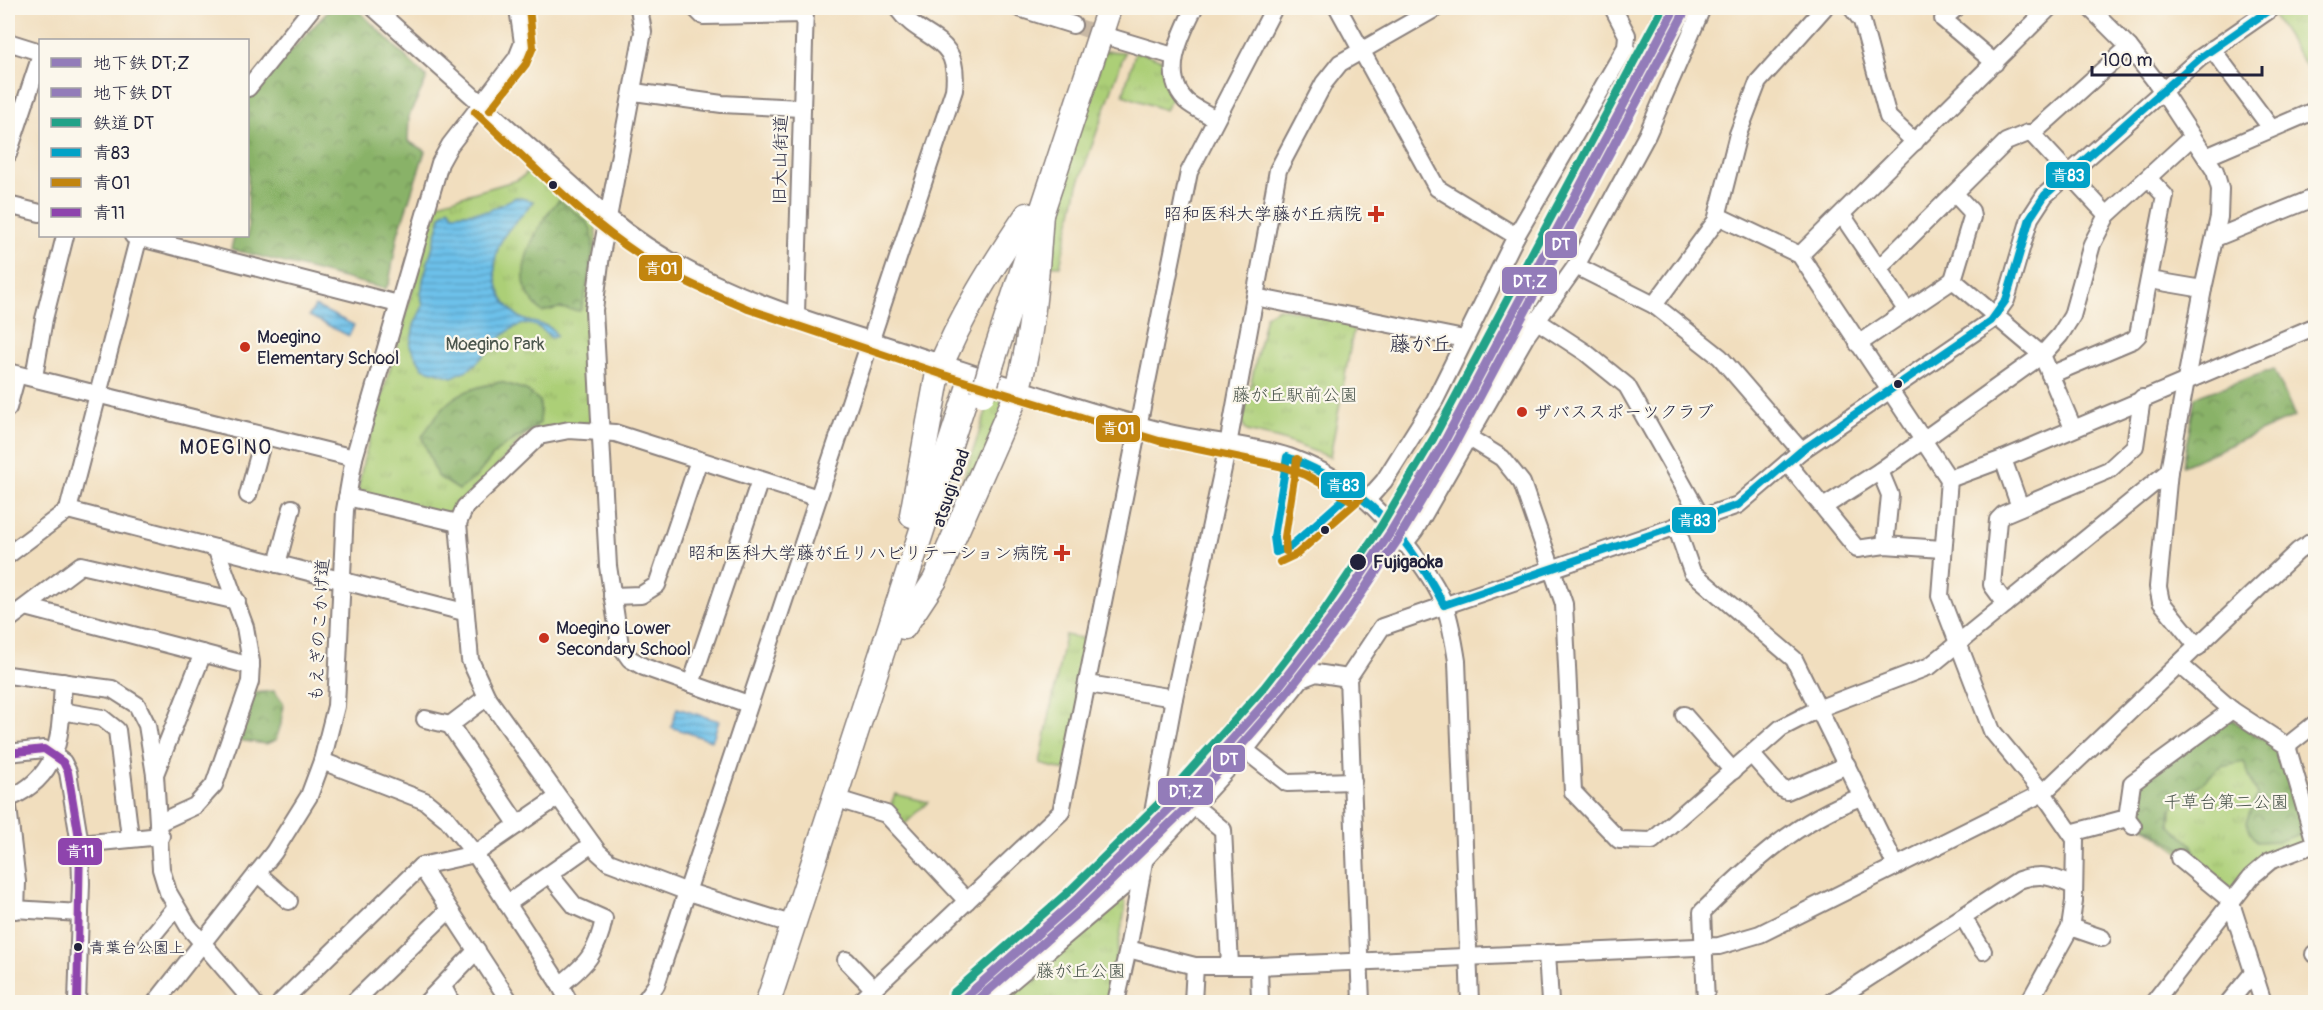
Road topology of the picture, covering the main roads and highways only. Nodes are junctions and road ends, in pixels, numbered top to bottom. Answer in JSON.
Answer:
{"nodes":[{"id":1,"x":1095,"y":8,"type":"edge"},
{"id":2,"x":1109,"y":8,"type":"edge"},
{"id":3,"x":1034,"y":214,"type":"junction"},
{"id":4,"x":975,"y":391,"type":"junction"},
{"id":5,"x":897,"y":600,"type":"junction"},
{"id":6,"x":904,"y":627,"type":"junction"},
{"id":7,"x":768,"y":1002,"type":"edge"},
{"id":8,"x":780,"y":1002,"type":"edge"}],
"edges":[{"from":1,"to":3,"type":"highway","name":"atsugi road"},
{"from":2,"to":3,"type":"highway","name":"atsugi road"},
{"from":3,"to":4,"type":"highway","name":"atsugi road","bridge":true},
{"from":3,"to":5,"type":"highway"},
{"from":3,"to":6,"type":"highway"},
{"from":4,"to":5,"type":"highway","name":"atsugi road"},
{"from":4,"to":6,"type":"highway","name":"atsugi road"},
{"from":5,"to":7,"type":"highway","name":"atsugi road"},
{"from":6,"to":8,"type":"highway","name":"atsugi road"}]}
